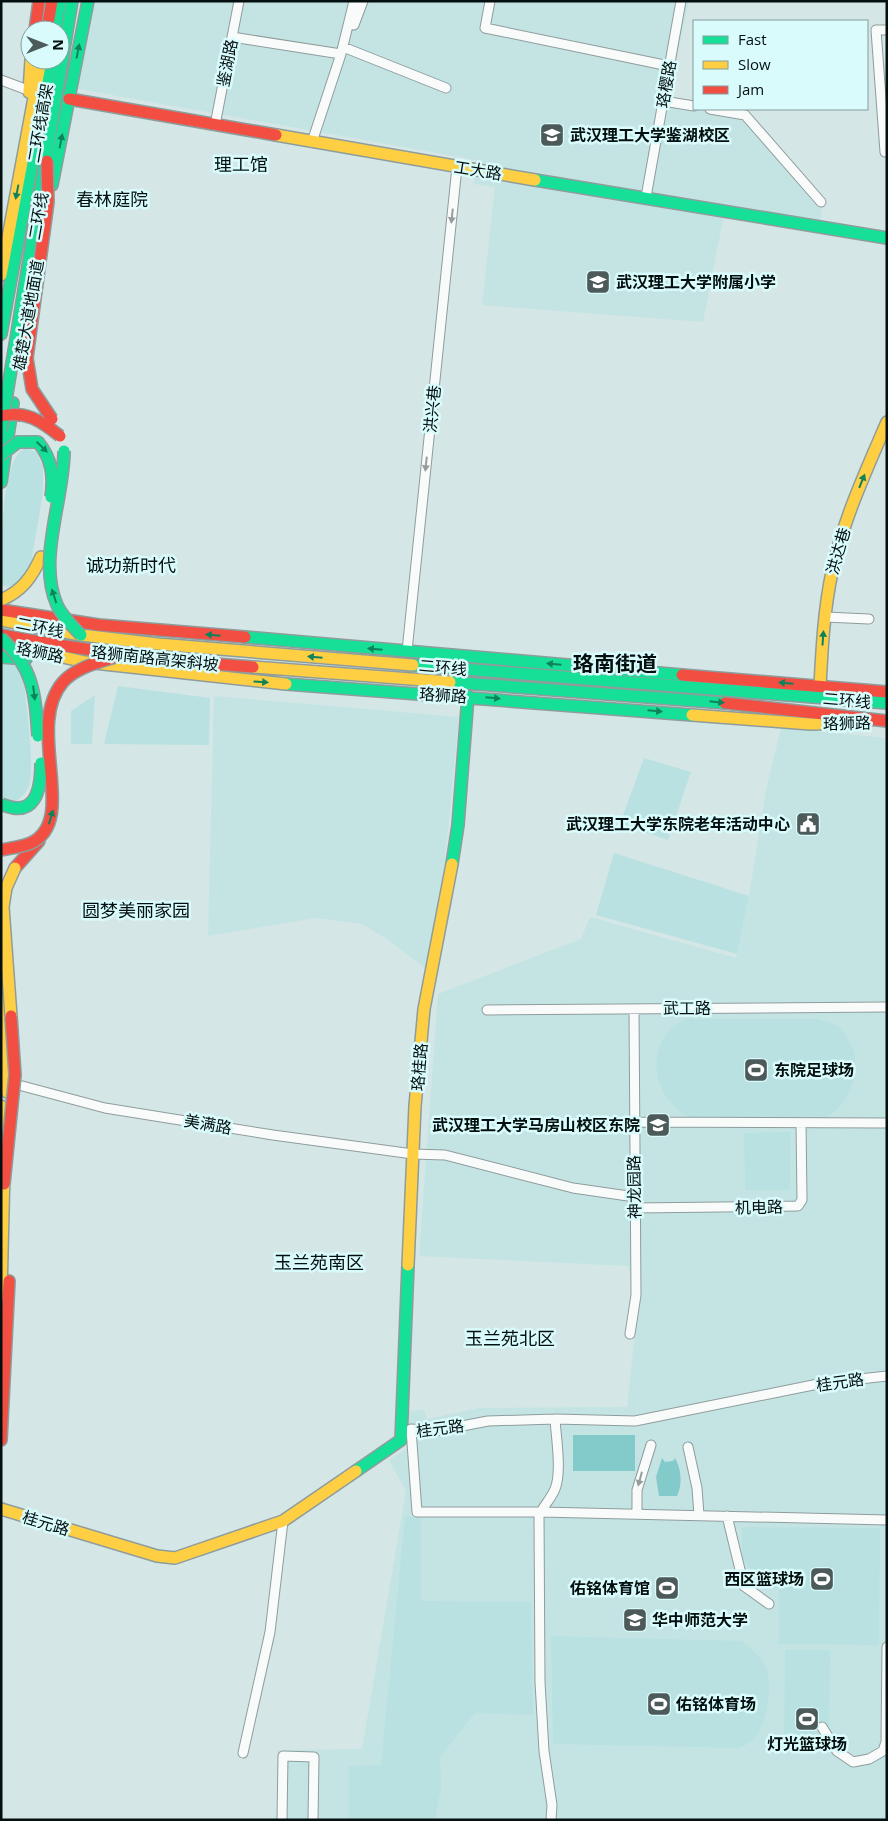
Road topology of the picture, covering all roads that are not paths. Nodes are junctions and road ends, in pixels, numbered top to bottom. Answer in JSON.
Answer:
{"nodes":[{"id":1,"x":40,"y":1,"type":"edge"},
{"id":2,"x":52,"y":1,"type":"edge"},
{"id":3,"x":60,"y":1,"type":"edge"},
{"id":4,"x":72,"y":1,"type":"edge"},
{"id":5,"x":88,"y":1,"type":"edge"},
{"id":6,"x":233,"y":1,"type":"edge"},
{"id":7,"x":239,"y":1,"type":"edge"},
{"id":8,"x":354,"y":1,"type":"edge"},
{"id":9,"x":363,"y":1,"type":"edge"},
{"id":10,"x":490,"y":1,"type":"edge"},
{"id":11,"x":681,"y":1,"type":"edge"},
{"id":12,"x":36,"y":20,"type":"edge"},
{"id":13,"x":49,"y":20,"type":"edge"},
{"id":14,"x":57,"y":20,"type":"edge"},
{"id":15,"x":887,"y":30,"type":"edge"},
{"id":16,"x":232,"y":37,"type":"junction"},
{"id":17,"x":343,"y":50,"type":"junction"},
{"id":18,"x":669,"y":66,"type":"junction"},
{"id":19,"x":31,"y":70,"type":"edge"},
{"id":20,"x":38,"y":70,"type":"edge"},
{"id":21,"x":49,"y":70,"type":"edge"},
{"id":22,"x":1,"y":80,"type":"edge"},
{"id":23,"x":446,"y":88,"type":"dead end"},
{"id":24,"x":32,"y":91,"type":"junction"},
{"id":25,"x":69,"y":99,"type":"junction"},
{"id":26,"x":663,"y":101,"type":"junction"},
{"id":27,"x":693,"y":106,"type":"edge"},
{"id":28,"x":884,"y":107,"type":"edge"},
{"id":29,"x":716,"y":110,"type":"edge"},
{"id":30,"x":213,"y":124,"type":"junction"},
{"id":31,"x":312,"y":142,"type":"junction"},
{"id":32,"x":885,"y":152,"type":"dead end"},
{"id":33,"x":47,"y":161,"type":"junction"},
{"id":34,"x":457,"y":167,"type":"junction"},
{"id":35,"x":646,"y":197,"type":"junction"},
{"id":36,"x":821,"y":202,"type":"dead end"},
{"id":37,"x":887,"y":238,"type":"edge"},
{"id":38,"x":18,"y":244,"type":"junction"},
{"id":39,"x":1,"y":275,"type":"edge"},
{"id":40,"x":1,"y":287,"type":"edge"},
{"id":41,"x":1,"y":334,"type":"edge"},
{"id":42,"x":1,"y":416,"type":"edge"},
{"id":43,"x":887,"y":422,"type":"edge"},
{"id":44,"x":1,"y":430,"type":"edge"},
{"id":45,"x":60,"y":436,"type":"junction"},
{"id":46,"x":1,"y":455,"type":"edge"},
{"id":47,"x":1,"y":482,"type":"edge"},
{"id":48,"x":1,"y":601,"type":"edge"},
{"id":49,"x":1,"y":610,"type":"edge"},
{"id":50,"x":15,"y":613,"type":"junction"},
{"id":51,"x":825,"y":617,"type":"junction"},
{"id":52,"x":869,"y":619,"type":"dead end"},
{"id":53,"x":1,"y":620,"type":"edge"},
{"id":54,"x":81,"y":635,"type":"junction"},
{"id":55,"x":1,"y":636,"type":"edge"},
{"id":56,"x":1,"y":643,"type":"edge"},
{"id":57,"x":408,"y":651,"type":"junction"},
{"id":58,"x":118,"y":656,"type":"junction"},
{"id":59,"x":1,"y":657,"type":"edge"},
{"id":60,"x":74,"y":659,"type":"junction"},
{"id":61,"x":249,"y":668,"type":"joint"},
{"id":62,"x":820,"y":686,"type":"junction"},
{"id":63,"x":887,"y":692,"type":"edge"},
{"id":64,"x":468,"y":696,"type":"junction"},
{"id":65,"x":887,"y":703,"type":"edge"},
{"id":66,"x":887,"y":722,"type":"edge"},
{"id":67,"x":1,"y":804,"type":"edge"},
{"id":68,"x":39,"y":841,"type":"junction"},
{"id":69,"x":1,"y":850,"type":"edge"},
{"id":70,"x":1,"y":1000,"type":"edge"},
{"id":71,"x":887,"y":1007,"type":"edge"},
{"id":72,"x":634,"y":1009,"type":"junction"},
{"id":73,"x":487,"y":1010,"type":"dead end"},
{"id":74,"x":7,"y":1081,"type":"junction"},
{"id":75,"x":1,"y":1106,"type":"edge"},
{"id":76,"x":634,"y":1122,"type":"junction"},
{"id":77,"x":801,"y":1123,"type":"junction"},
{"id":78,"x":887,"y":1123,"type":"edge"},
{"id":79,"x":413,"y":1154,"type":"junction"},
{"id":80,"x":4,"y":1184,"type":"junction"},
{"id":81,"x":635,"y":1197,"type":"junction"},
{"id":82,"x":635,"y":1208,"type":"junction"},
{"id":83,"x":1,"y":1295,"type":"edge"},
{"id":84,"x":630,"y":1334,"type":"dead end"},
{"id":85,"x":887,"y":1376,"type":"edge"},
{"id":86,"x":555,"y":1419,"type":"junction"},
{"id":87,"x":411,"y":1430,"type":"junction"},
{"id":88,"x":1,"y":1440,"type":"edge"},
{"id":89,"x":401,"y":1440,"type":"junction"},
{"id":90,"x":651,"y":1446,"type":"dead end"},
{"id":91,"x":688,"y":1447,"type":"dead end"},
{"id":92,"x":1,"y":1510,"type":"edge"},
{"id":93,"x":541,"y":1512,"type":"junction"},
{"id":94,"x":637,"y":1514,"type":"junction"},
{"id":95,"x":699,"y":1515,"type":"junction"},
{"id":96,"x":727,"y":1516,"type":"junction"},
{"id":97,"x":887,"y":1520,"type":"edge"},
{"id":98,"x":283,"y":1521,"type":"junction"},
{"id":99,"x":769,"y":1604,"type":"dead end"},
{"id":100,"x":887,"y":1648,"type":"edge"},
{"id":101,"x":822,"y":1727,"type":"dead end"},
{"id":102,"x":243,"y":1753,"type":"dead end"},
{"id":103,"x":282,"y":1820,"type":"edge"},
{"id":104,"x":313,"y":1820,"type":"edge"},
{"id":105,"x":551,"y":1820,"type":"edge"}],
"edges":[{"from":1,"to":12,"type":"main road"},
{"from":2,"to":13,"type":"main road"},
{"from":3,"to":14,"type":"main road"},
{"from":4,"to":33,"type":"main road","name":"二环线"},
{"from":25,"to":5,"type":"main road","name":"雄楚大道地面道","one_way":true},
{"from":6,"to":30,"type":"street","name":"鉴湖路"},
{"from":7,"to":16,"type":"street","name":"鉴湖路"},
{"from":8,"to":17,"type":"street"},
{"from":9,"to":17,"type":"street"},
{"from":10,"to":18,"type":"street"},
{"from":11,"to":18,"type":"street","name":"珞樱路"},
{"from":15,"to":28,"type":"street"},
{"from":16,"to":17,"type":"street"},
{"from":16,"to":30,"type":"street","name":"鉴湖路"},
{"from":17,"to":23,"type":"street"},
{"from":17,"to":31,"type":"street"},
{"from":18,"to":26,"type":"street","name":"珞樱路"},
{"from":19,"to":24,"type":"main road"},
{"from":20,"to":24,"type":"main road"},
{"from":21,"to":38,"type":"main road","name":"二环线高架"},
{"from":22,"to":24,"type":"street"},
{"from":24,"to":39,"type":"main road","name":"雄楚大道地面道","one_way":true},
{"from":25,"to":30,"type":"main road","name":"工大路"},
{"from":47,"to":25,"type":"main road","name":"雄楚大道地面道","one_way":true},
{"from":26,"to":27,"type":"street"},
{"from":26,"to":35,"type":"street","name":"珞樱路"},
{"from":28,"to":32,"type":"street"},
{"from":29,"to":36,"type":"street"},
{"from":30,"to":31,"type":"main road","name":"工大路"},
{"from":31,"to":34,"type":"main road","name":"工大路"},
{"from":33,"to":44,"type":"main road","name":"二环线","bridge":true},
{"from":33,"to":45,"type":"main road","bridge":true},
{"from":34,"to":35,"type":"main road","name":"工大路"},
{"from":34,"to":57,"type":"street","name":"洪兴巷","one_way":true},
{"from":35,"to":37,"type":"main road","name":"工大路"},
{"from":38,"to":40,"type":"main road"},
{"from":38,"to":41,"type":"main road","name":"二环线高架"},
{"from":42,"to":45,"type":"main road","bridge":true},
{"from":51,"to":43,"type":"main road","name":"洪达巷","one_way":true},
{"from":54,"to":45,"type":"main road","one_way":true,"bridge":true},
{"from":46,"to":48,"type":"main road","one_way":true,"bridge":true},
{"from":48,"to":50,"type":"main road"},
{"from":49,"to":50,"type":"main road","name":"珞狮路"},
{"from":57,"to":50,"type":"main road","name":"珞狮路","one_way":true},
{"from":51,"to":52,"type":"street"},
{"from":62,"to":51,"type":"main road","name":"洪达巷","one_way":true},
{"from":53,"to":54,"type":"main road","name":"二环线"},
{"from":65,"to":54,"type":"main road","name":"二环线","one_way":true},
{"from":55,"to":58,"type":"main road","name":"珞狮南路高架斜坡"},
{"from":55,"to":67,"type":"main road","one_way":true,"bridge":true},
{"from":56,"to":60,"type":"main road","name":"珞狮路"},
{"from":62,"to":57,"type":"main road","name":"珞狮路","one_way":true},
{"from":58,"to":61,"type":"main road","name":"珞狮南路高架斜坡"},
{"from":68,"to":58,"type":"main road","one_way":true,"bridge":true},
{"from":59,"to":60,"type":"main road"},
{"from":60,"to":64,"type":"main road","name":"珞狮路","one_way":true},
{"from":61,"to":66,"type":"main road","name":"二环线","one_way":true},
{"from":62,"to":63,"type":"main road","name":"珞狮路"},
{"from":64,"to":66,"type":"main road","name":"珞狮路","one_way":true},
{"from":64,"to":79,"type":"main road","name":"珞桂路"},
{"from":68,"to":69,"type":"main road","bridge":true},
{"from":68,"to":80,"type":"main road","bridge":true},
{"from":70,"to":74,"type":"main road"},
{"from":71,"to":72,"type":"street","name":"武工路"},
{"from":72,"to":73,"type":"street","name":"武工路"},
{"from":72,"to":76,"type":"street","name":"神龙园路"},
{"from":74,"to":79,"type":"street","name":"美满路"},
{"from":74,"to":88,"type":"main road"},
{"from":75,"to":80,"type":"main road","bridge":true},
{"from":76,"to":77,"type":"street"},
{"from":76,"to":81,"type":"street","name":"神龙园路"},
{"from":77,"to":78,"type":"street"},
{"from":77,"to":82,"type":"street","name":"机电路"},
{"from":79,"to":81,"type":"street"},
{"from":79,"to":89,"type":"main road","name":"珞桂路"},
{"from":80,"to":83,"type":"main road"},
{"from":81,"to":82,"type":"street","name":"神龙园路"},
{"from":82,"to":84,"type":"street","name":"神龙园路"},
{"from":85,"to":86,"type":"street","name":"桂元路"},
{"from":86,"to":87,"type":"street","name":"桂元路"},
{"from":86,"to":93,"type":"street"},
{"from":87,"to":89,"type":"street","name":"桂元路"},
{"from":87,"to":93,"type":"street"},
{"from":89,"to":98,"type":"main road","name":"桂元路"},
{"from":90,"to":94,"type":"street","one_way":true},
{"from":91,"to":95,"type":"street"},
{"from":92,"to":98,"type":"main road","name":"桂元路"},
{"from":93,"to":94,"type":"street"},
{"from":93,"to":105,"type":"street"},
{"from":94,"to":95,"type":"street"},
{"from":95,"to":96,"type":"street"},
{"from":96,"to":97,"type":"street"},
{"from":96,"to":99,"type":"street"},
{"from":98,"to":102,"type":"street"},
{"from":100,"to":101,"type":"street"},
{"from":103,"to":104,"type":"street"}]}
